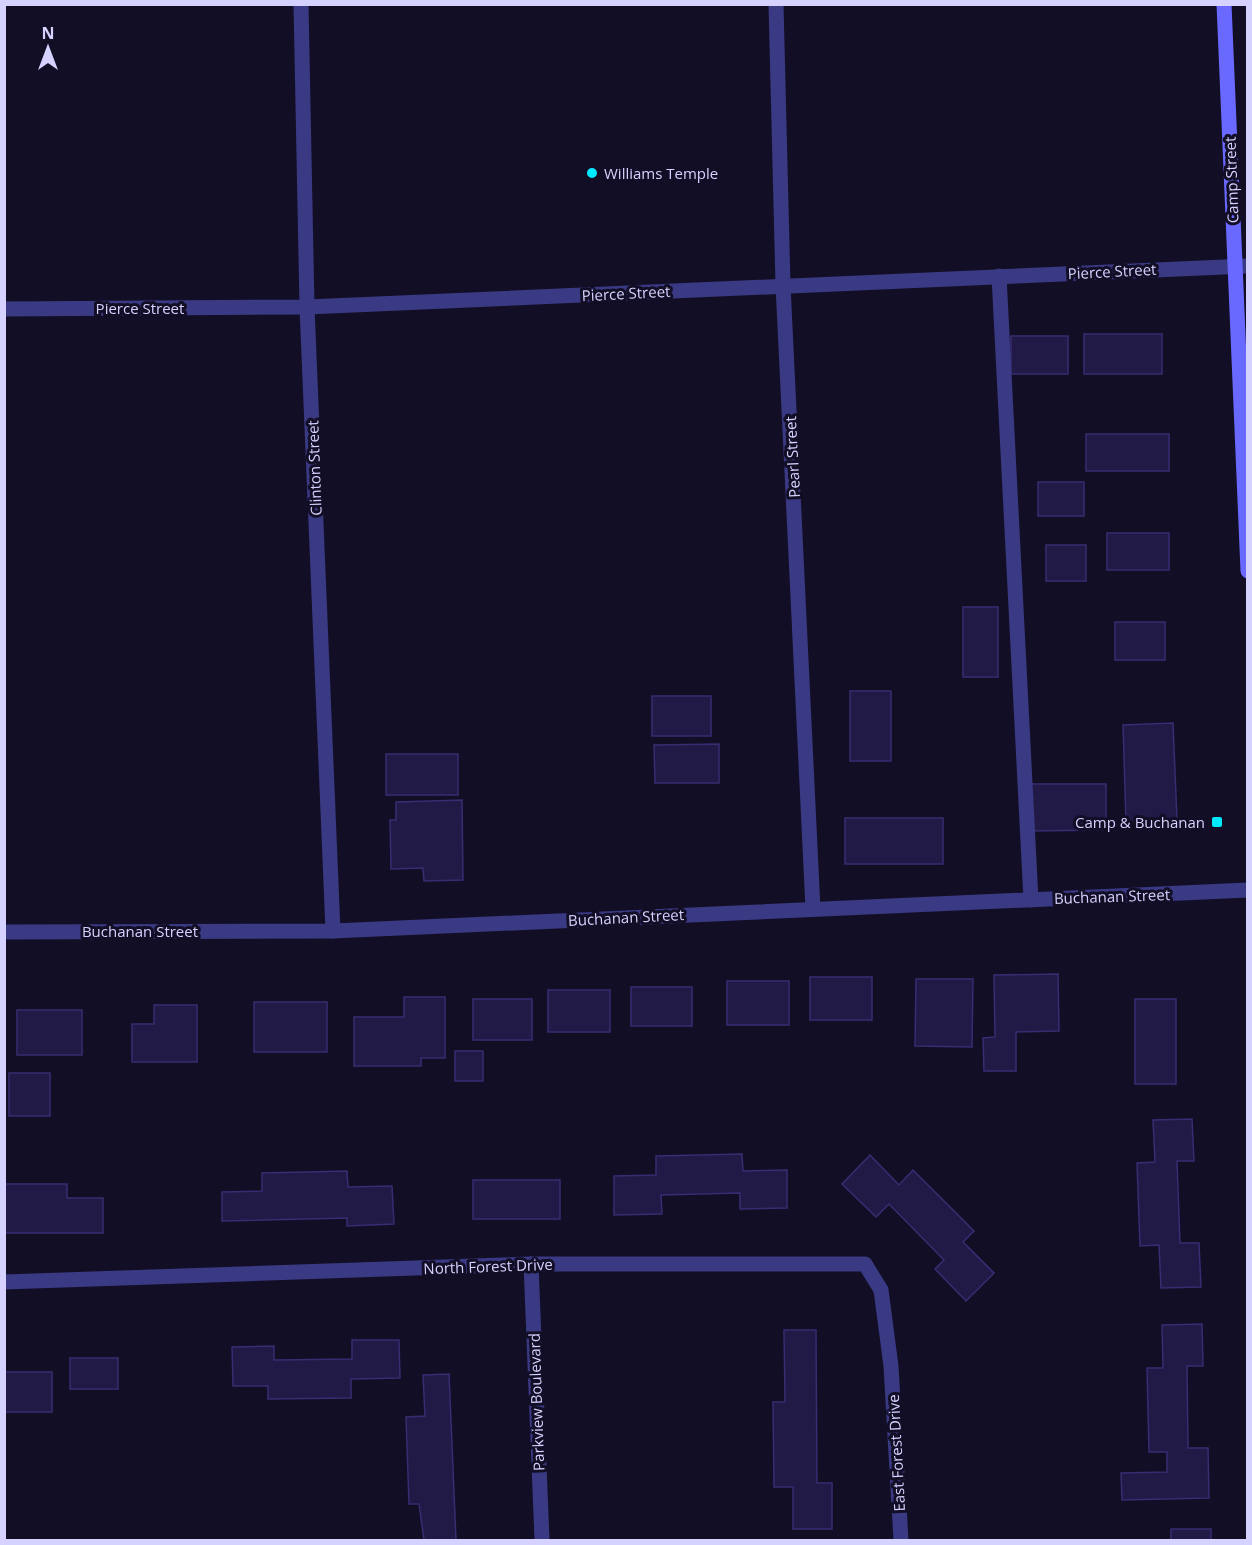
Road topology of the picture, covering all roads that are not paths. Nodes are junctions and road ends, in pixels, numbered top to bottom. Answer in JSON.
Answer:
{"nodes":[{"id":1,"x":301,"y":4,"type":"edge"},
{"id":2,"x":776,"y":4,"type":"edge"},
{"id":3,"x":1224,"y":4,"type":"edge"},
{"id":4,"x":1241,"y":266,"type":"edge"},
{"id":5,"x":999,"y":276,"type":"junction"},
{"id":6,"x":783,"y":285,"type":"junction"},
{"id":7,"x":307,"y":307,"type":"junction"},
{"id":8,"x":4,"y":309,"type":"edge"},
{"id":9,"x":1248,"y":571,"type":"edge"},
{"id":10,"x":1248,"y":890,"type":"edge"},
{"id":11,"x":1031,"y":900,"type":"junction"},
{"id":12,"x":813,"y":909,"type":"junction"},
{"id":13,"x":333,"y":930,"type":"junction"},
{"id":14,"x":4,"y":932,"type":"edge"},
{"id":15,"x":531,"y":1264,"type":"junction"},
{"id":16,"x":4,"y":1282,"type":"edge"},
{"id":17,"x":891,"y":1365,"type":"joint"},
{"id":18,"x":542,"y":1540,"type":"edge"},
{"id":19,"x":901,"y":1540,"type":"edge"}],
"edges":[{"from":1,"to":7,"type":"street","name":"Clinton Street"},
{"from":2,"to":6,"type":"street","name":"Pearl Street"},
{"from":3,"to":4,"type":"street","name":"Camp Street"},
{"from":4,"to":5,"type":"street","name":"Pierce Street"},
{"from":4,"to":9,"type":"street","name":"Camp Street"},
{"from":5,"to":6,"type":"street","name":"Pierce Street"},
{"from":5,"to":11,"type":"street"},
{"from":6,"to":7,"type":"street","name":"Pierce Street"},
{"from":6,"to":12,"type":"street","name":"Pearl Street"},
{"from":7,"to":8,"type":"street","name":"Pierce Street"},
{"from":7,"to":13,"type":"street","name":"Clinton Street"},
{"from":10,"to":11,"type":"street","name":"Buchanan Street"},
{"from":11,"to":12,"type":"street","name":"Buchanan Street"},
{"from":12,"to":13,"type":"street","name":"Buchanan Street"},
{"from":13,"to":14,"type":"street","name":"Buchanan Street"},
{"from":15,"to":16,"type":"street","name":"North Forest Drive"},
{"from":15,"to":17,"type":"street","name":"North Forest Drive"},
{"from":15,"to":18,"type":"street","name":"Parkview Boulevard"},
{"from":17,"to":19,"type":"street","name":"East Forest Drive"}]}
